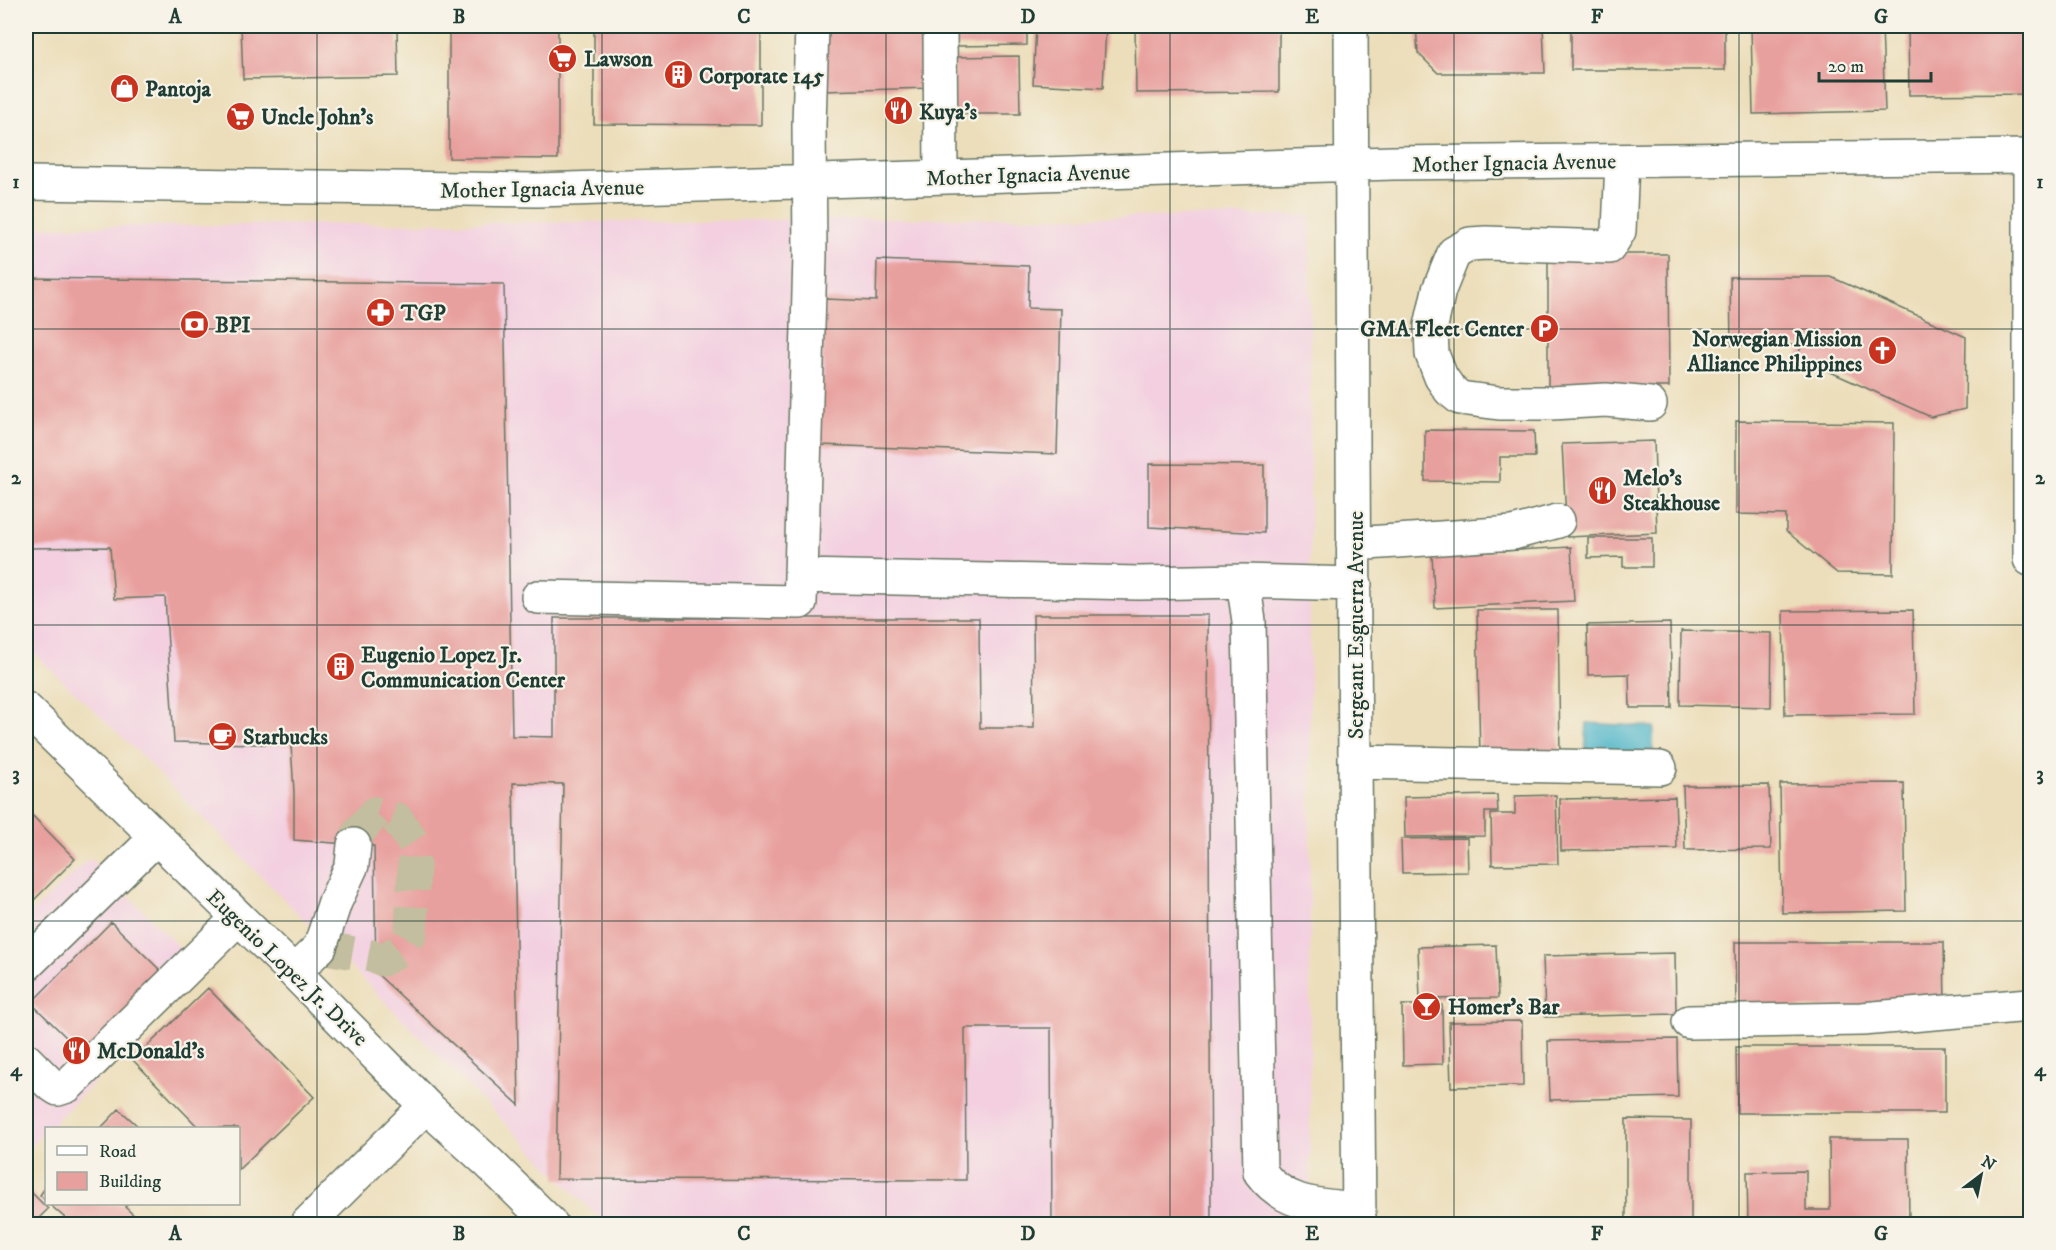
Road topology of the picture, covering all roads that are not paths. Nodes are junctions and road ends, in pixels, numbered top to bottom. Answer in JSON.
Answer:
{"nodes":[{"id":1,"x":812,"y":26,"type":"edge"},
{"id":2,"x":940,"y":26,"type":"edge"},
{"id":3,"x":1351,"y":26,"type":"edge"},
{"id":4,"x":2030,"y":156,"type":"edge"},
{"id":5,"x":1622,"y":161,"type":"junction"},
{"id":6,"x":1351,"y":165,"type":"junction"},
{"id":7,"x":940,"y":176,"type":"junction"},
{"id":8,"x":809,"y":181,"type":"junction"},
{"id":9,"x":26,"y":183,"type":"edge"},
{"id":10,"x":1650,"y":404,"type":"dead end"},
{"id":11,"x":1558,"y":521,"type":"dead end"},
{"id":12,"x":1353,"y":544,"type":"junction"},
{"id":13,"x":2031,"y":559,"type":"edge"},
{"id":14,"x":801,"y":576,"type":"junction"},
{"id":15,"x":1243,"y":581,"type":"junction"},
{"id":16,"x":1354,"y":584,"type":"junction"},
{"id":17,"x":538,"y":597,"type":"dead end"},
{"id":18,"x":26,"y":709,"type":"edge"},
{"id":19,"x":1356,"y":762,"type":"junction"},
{"id":20,"x":1659,"y":768,"type":"dead end"},
{"id":21,"x":156,"y":838,"type":"junction"},
{"id":22,"x":354,"y":845,"type":"tunnel mouth"},
{"id":23,"x":238,"y":918,"type":"junction"},
{"id":24,"x":26,"y":965,"type":"edge"},
{"id":25,"x":294,"y":972,"type":"junction"},
{"id":26,"x":2031,"y":1005,"type":"edge"},
{"id":27,"x":1689,"y":1022,"type":"dead end"},
{"id":28,"x":26,"y":1060,"type":"edge"},
{"id":29,"x":426,"y":1106,"type":"junction"},
{"id":30,"x":1359,"y":1217,"type":"edge"},
{"id":31,"x":307,"y":1224,"type":"edge"},
{"id":32,"x":551,"y":1224,"type":"edge"}],
"edges":[{"from":1,"to":8,"type":"street"},
{"from":2,"to":7,"type":"street"},
{"from":3,"to":6,"type":"street","name":"Sergeant Esguerra Avenue"},
{"from":4,"to":5,"type":"street","name":"Mother Ignacia Avenue"},
{"from":4,"to":13,"type":"street"},
{"from":5,"to":6,"type":"street","name":"Mother Ignacia Avenue"},
{"from":5,"to":10,"type":"street"},
{"from":6,"to":7,"type":"street","name":"Mother Ignacia Avenue"},
{"from":6,"to":12,"type":"street","name":"Sergeant Esguerra Avenue"},
{"from":7,"to":8,"type":"street","name":"Mother Ignacia Avenue"},
{"from":8,"to":9,"type":"street","name":"Mother Ignacia Avenue"},
{"from":8,"to":14,"type":"street"},
{"from":11,"to":12,"type":"street"},
{"from":12,"to":16,"type":"street","name":"Sergeant Esguerra Avenue"},
{"from":14,"to":15,"type":"street"},
{"from":14,"to":17,"type":"street"},
{"from":15,"to":16,"type":"street"},
{"from":15,"to":30,"type":"street"},
{"from":16,"to":19,"type":"street","name":"Sergeant Esguerra Avenue"},
{"from":18,"to":21,"type":"street","name":"Eugenio Lopez Jr. Drive"},
{"from":19,"to":20,"type":"street"},
{"from":19,"to":30,"type":"street","name":"Sergeant Esguerra Avenue"},
{"from":21,"to":23,"type":"street","name":"Eugenio Lopez Jr. Drive"},
{"from":21,"to":24,"type":"street"},
{"from":22,"to":25,"type":"street"},
{"from":23,"to":25,"type":"street","name":"Eugenio Lopez Jr. Drive"},
{"from":23,"to":28,"type":"street"},
{"from":25,"to":29,"type":"street","name":"Eugenio Lopez Jr. Drive"},
{"from":26,"to":27,"type":"street"},
{"from":29,"to":31,"type":"street"},
{"from":29,"to":32,"type":"street","name":"Eugenio Lopez Jr. Drive"}]}
